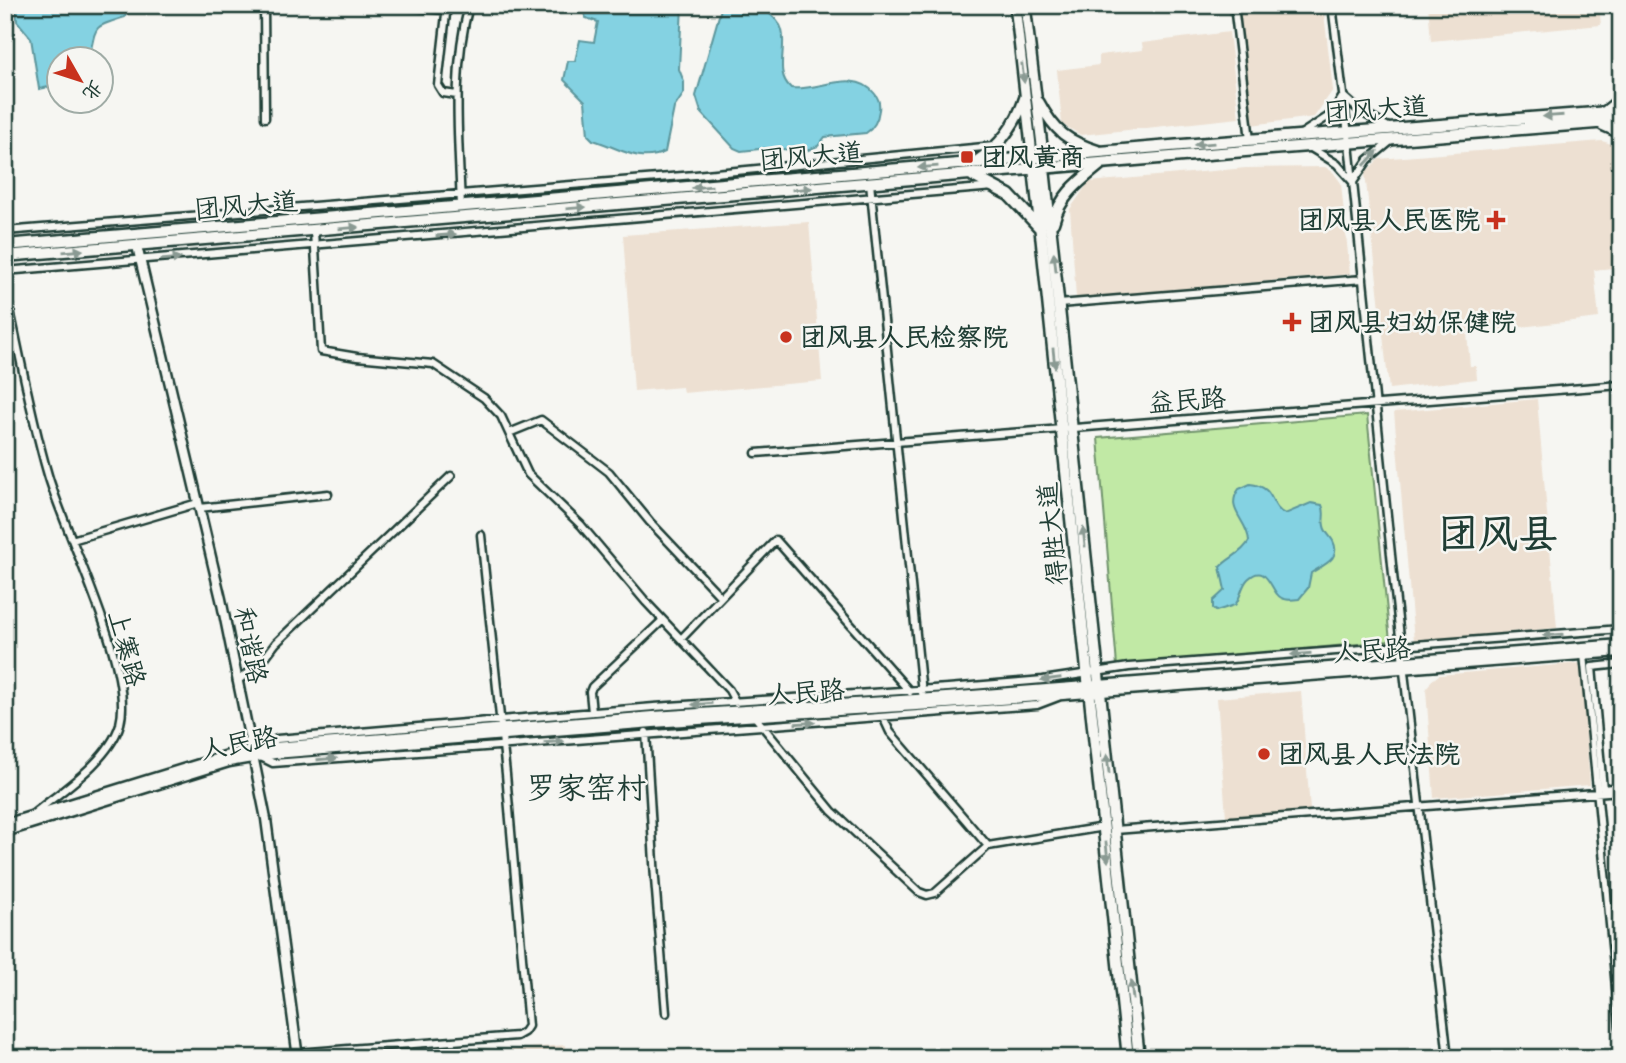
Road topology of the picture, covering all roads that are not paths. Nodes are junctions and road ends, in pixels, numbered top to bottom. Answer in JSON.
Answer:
{"nodes":[{"id":1,"x":264,"y":5,"type":"edge"},
{"id":2,"x":393,"y":5,"type":"edge"},
{"id":3,"x":469,"y":5,"type":"edge"},
{"id":4,"x":1015,"y":5,"type":"edge"},
{"id":5,"x":1025,"y":5,"type":"edge"},
{"id":6,"x":1234,"y":5,"type":"edge"},
{"id":7,"x":1332,"y":5,"type":"edge"},
{"id":8,"x":1036,"y":94,"type":"junction"},
{"id":9,"x":457,"y":95,"type":"junction"},
{"id":10,"x":1026,"y":96,"type":"junction"},
{"id":11,"x":1343,"y":96,"type":"junction"},
{"id":12,"x":1621,"y":99,"type":"edge"},
{"id":13,"x":1621,"y":111,"type":"edge"},
{"id":14,"x":1604,"y":112,"type":"junction"},
{"id":15,"x":265,"y":118,"type":"dead end"},
{"id":16,"x":1621,"y":121,"type":"edge"},
{"id":17,"x":1600,"y":123,"type":"junction"},
{"id":18,"x":1621,"y":133,"type":"edge"},
{"id":19,"x":1393,"y":134,"type":"junction"},
{"id":20,"x":1299,"y":136,"type":"junction"},
{"id":21,"x":1348,"y":137,"type":"junction"},
{"id":22,"x":1250,"y":140,"type":"junction"},
{"id":23,"x":996,"y":146,"type":"junction"},
{"id":24,"x":1306,"y":146,"type":"junction"},
{"id":25,"x":1103,"y":157,"type":"junction"},
{"id":26,"x":1038,"y":163,"type":"junction"},
{"id":27,"x":971,"y":169,"type":"junction"},
{"id":28,"x":870,"y":183,"type":"junction"},
{"id":29,"x":1353,"y":183,"type":"junction"},
{"id":30,"x":997,"y":187,"type":"junction"},
{"id":31,"x":461,"y":194,"type":"junction"},
{"id":32,"x":871,"y":198,"type":"junction"},
{"id":33,"x":461,"y":208,"type":"junction"},
{"id":34,"x":1040,"y":228,"type":"junction"},
{"id":35,"x":1051,"y":230,"type":"junction"},
{"id":36,"x":5,"y":231,"type":"edge"},
{"id":37,"x":314,"y":231,"type":"junction"},
{"id":38,"x":5,"y":245,"type":"edge"},
{"id":39,"x":137,"y":246,"type":"junction"},
{"id":40,"x":315,"y":246,"type":"junction"},
{"id":41,"x":5,"y":256,"type":"edge"},
{"id":42,"x":141,"y":261,"type":"junction"},
{"id":43,"x":5,"y":271,"type":"edge"},
{"id":44,"x":1363,"y":279,"type":"junction"},
{"id":45,"x":5,"y":287,"type":"edge"},
{"id":46,"x":1059,"y":304,"type":"junction"},
{"id":47,"x":1621,"y":385,"type":"edge"},
{"id":48,"x":1376,"y":405,"type":"junction"},
{"id":49,"x":1067,"y":428,"type":"junction"},
{"id":50,"x":509,"y":433,"type":"junction"},
{"id":51,"x":896,"y":442,"type":"junction"},
{"id":52,"x":756,"y":453,"type":"dead end"},
{"id":53,"x":451,"y":476,"type":"dead end"},
{"id":54,"x":328,"y":494,"type":"dead end"},
{"id":55,"x":198,"y":505,"type":"junction"},
{"id":56,"x":481,"y":535,"type":"dead end"},
{"id":57,"x":72,"y":540,"type":"junction"},
{"id":58,"x":720,"y":596,"type":"junction"},
{"id":59,"x":663,"y":620,"type":"junction"},
{"id":60,"x":1621,"y":629,"type":"edge"},
{"id":61,"x":681,"y":639,"type":"junction"},
{"id":62,"x":1621,"y":644,"type":"edge"},
{"id":63,"x":1401,"y":646,"type":"junction"},
{"id":64,"x":1621,"y":652,"type":"edge"},
{"id":65,"x":1584,"y":654,"type":"junction"},
{"id":66,"x":1621,"y":664,"type":"edge"},
{"id":67,"x":1403,"y":665,"type":"junction"},
{"id":68,"x":1093,"y":673,"type":"junction"},
{"id":69,"x":237,"y":681,"type":"junction"},
{"id":70,"x":1095,"y":688,"type":"junction"},
{"id":71,"x":909,"y":691,"type":"junction"},
{"id":72,"x":1064,"y":695,"type":"junction"},
{"id":73,"x":920,"y":696,"type":"junction"},
{"id":74,"x":736,"y":702,"type":"junction"},
{"id":75,"x":741,"y":710,"type":"junction"},
{"id":76,"x":592,"y":712,"type":"junction"},
{"id":77,"x":755,"y":717,"type":"junction"},
{"id":78,"x":883,"y":717,"type":"junction"},
{"id":79,"x":646,"y":724,"type":"junction"},
{"id":80,"x":762,"y":726,"type":"junction"},
{"id":81,"x":502,"y":733,"type":"junction"},
{"id":82,"x":647,"y":734,"type":"junction"},
{"id":83,"x":256,"y":754,"type":"junction"},
{"id":84,"x":1621,"y":789,"type":"edge"},
{"id":85,"x":1597,"y":793,"type":"junction"},
{"id":86,"x":1419,"y":807,"type":"junction"},
{"id":87,"x":31,"y":816,"type":"junction"},
{"id":88,"x":5,"y":824,"type":"edge"},
{"id":89,"x":1110,"y":829,"type":"junction"},
{"id":90,"x":5,"y":832,"type":"edge"},
{"id":91,"x":988,"y":846,"type":"junction"},
{"id":92,"x":666,"y":1013,"type":"dead end"},
{"id":93,"x":1621,"y":1039,"type":"edge"},
{"id":94,"x":298,"y":1055,"type":"edge"},
{"id":95,"x":1128,"y":1058,"type":"edge"},
{"id":96,"x":1139,"y":1058,"type":"edge"},
{"id":97,"x":1448,"y":1058,"type":"edge"}],
"edges":[{"from":1,"to":15,"type":"street"},
{"from":2,"to":9,"type":"street"},
{"from":3,"to":9,"type":"street"},
{"from":4,"to":10,"type":"main road","name":"得胜大道","one_way":true},
{"from":5,"to":8,"type":"main road","name":"得胜大道"},
{"from":6,"to":22,"type":"street"},
{"from":7,"to":11,"type":"street"},
{"from":8,"to":25,"type":"main road"},
{"from":8,"to":26,"type":"main road","name":"得胜大道"},
{"from":9,"to":31,"type":"street"},
{"from":10,"to":23,"type":"main road"},
{"from":10,"to":26,"type":"main road","name":"得胜大道"},
{"from":11,"to":19,"type":"street"},
{"from":11,"to":20,"type":"street"},
{"from":11,"to":21,"type":"street"},
{"from":12,"to":14,"type":"main road"},
{"from":13,"to":14,"type":"main road","name":"团风大道"},
{"from":14,"to":19,"type":"main road","name":"团风大道","one_way":true},
{"from":16,"to":17,"type":"main road","name":"团风大道"},
{"from":17,"to":18,"type":"main road"},
{"from":17,"to":19,"type":"main road","name":"团风大道"},
{"from":19,"to":21,"type":"main road","name":"团风大道"},
{"from":29,"to":19,"type":"street","one_way":true},
{"from":20,"to":21,"type":"main road","name":"团风大道"},
{"from":20,"to":22,"type":"main road","name":"团风大道"},
{"from":21,"to":24,"type":"main road","name":"团风大道"},
{"from":21,"to":29,"type":"street"},
{"from":22,"to":25,"type":"main road","name":"团风大道","one_way":true},
{"from":23,"to":27,"type":"main road"},
{"from":23,"to":31,"type":"street"},
{"from":24,"to":25,"type":"main road","name":"团风大道"},
{"from":24,"to":29,"type":"street"},
{"from":25,"to":26,"type":"main road","name":"团风大道"},
{"from":25,"to":35,"type":"main road"},
{"from":26,"to":27,"type":"main road","name":"团风大道"},
{"from":26,"to":34,"type":"main road","name":"得胜大道"},
{"from":26,"to":35,"type":"main road","name":"得胜大道"},
{"from":27,"to":28,"type":"main road","name":"团风大道"},
{"from":27,"to":30,"type":"main road"},
{"from":27,"to":33,"type":"main road","name":"团风大道","one_way":true},
{"from":28,"to":32,"type":"street"},
{"from":37,"to":28,"type":"main road","name":"团风大道","one_way":true},
{"from":29,"to":44,"type":"street"},
{"from":30,"to":32,"type":"street"},
{"from":30,"to":34,"type":"main road"},
{"from":31,"to":33,"type":"street"},
{"from":31,"to":36,"type":"street"},
{"from":40,"to":32,"type":"street","one_way":true},
{"from":32,"to":51,"type":"street"},
{"from":33,"to":38,"type":"main road","name":"团风大道"},
{"from":34,"to":49,"type":"main road","name":"得胜大道","one_way":true},
{"from":46,"to":35,"type":"main road","name":"得胜大道","one_way":true},
{"from":37,"to":39,"type":"main road","name":"团风大道"},
{"from":37,"to":40,"type":"street"},
{"from":41,"to":39,"type":"main road","name":"团风大道","one_way":true},
{"from":39,"to":42,"type":"street","name":"和谐路"},
{"from":42,"to":40,"type":"street","one_way":true},
{"from":40,"to":50,"type":"street"},
{"from":42,"to":43,"type":"street"},
{"from":42,"to":55,"type":"street","name":"和谐路"},
{"from":44,"to":46,"type":"street"},
{"from":44,"to":48,"type":"street"},
{"from":45,"to":57,"type":"street","name":"上寨路"},
{"from":46,"to":49,"type":"main road","name":"得胜大道"},
{"from":47,"to":48,"type":"street","name":"益民路"},
{"from":48,"to":49,"type":"street","name":"益民路"},
{"from":48,"to":63,"type":"street"},
{"from":49,"to":51,"type":"street","name":"益民路"},
{"from":49,"to":68,"type":"main road","name":"得胜大道"},
{"from":50,"to":58,"type":"street"},
{"from":50,"to":59,"type":"street"},
{"from":51,"to":52,"type":"street","name":"益民路"},
{"from":51,"to":73,"type":"street"},
{"from":53,"to":69,"type":"street"},
{"from":54,"to":55,"type":"street"},
{"from":55,"to":57,"type":"street"},
{"from":55,"to":69,"type":"street","name":"和谐路"},
{"from":56,"to":81,"type":"street"},
{"from":57,"to":87,"type":"street","name":"上寨路"},
{"from":58,"to":61,"type":"street"},
{"from":58,"to":71,"type":"street"},
{"from":59,"to":61,"type":"street"},
{"from":59,"to":76,"type":"street"},
{"from":60,"to":63,"type":"street","one_way":true},
{"from":61,"to":74,"type":"street"},
{"from":62,"to":67,"type":"street","name":"人民路"},
{"from":63,"to":67,"type":"street"},
{"from":63,"to":68,"type":"street","one_way":true},
{"from":64,"to":65,"type":"street","name":"人民路"},
{"from":65,"to":67,"type":"street","name":"人民路"},
{"from":65,"to":85,"type":"street"},
{"from":66,"to":84,"type":"street"},
{"from":67,"to":70,"type":"street","name":"人民路"},
{"from":67,"to":86,"type":"street"},
{"from":68,"to":70,"type":"main road","name":"得胜大道"},
{"from":68,"to":73,"type":"street","one_way":true},
{"from":69,"to":83,"type":"street","name":"和谐路"},
{"from":70,"to":72,"type":"street","name":"人民路"},
{"from":70,"to":73,"type":"street","name":"人民路"},
{"from":70,"to":89,"type":"main road","name":"得胜大道"},
{"from":71,"to":73,"type":"street"},
{"from":71,"to":74,"type":"street"},
{"from":72,"to":77,"type":"street","name":"人民路"},
{"from":72,"to":78,"type":"street"},
{"from":73,"to":75,"type":"street","name":"人民路"},
{"from":74,"to":75,"type":"street"},
{"from":74,"to":76,"type":"street","one_way":true},
{"from":75,"to":81,"type":"street","name":"人民路"},
{"from":76,"to":81,"type":"street"},
{"from":77,"to":79,"type":"street","name":"人民路"},
{"from":77,"to":80,"type":"street"},
{"from":80,"to":78,"type":"street","one_way":true},
{"from":78,"to":91,"type":"street"},
{"from":79,"to":81,"type":"street","name":"人民路"},
{"from":79,"to":82,"type":"street"},
{"from":80,"to":82,"type":"street"},
{"from":80,"to":91,"type":"street"},
{"from":81,"to":82,"type":"street","one_way":true},
{"from":81,"to":83,"type":"street","name":"人民路"},
{"from":83,"to":81,"type":"street","one_way":true},
{"from":81,"to":94,"type":"street"},
{"from":82,"to":92,"type":"street"},
{"from":83,"to":87,"type":"street","name":"人民路"},
{"from":83,"to":90,"type":"street","name":"人民路"},
{"from":83,"to":94,"type":"street","name":"和谐路"},
{"from":84,"to":85,"type":"street"},
{"from":85,"to":86,"type":"street"},
{"from":85,"to":93,"type":"street"},
{"from":86,"to":89,"type":"street"},
{"from":86,"to":97,"type":"street"},
{"from":87,"to":88,"type":"street","name":"人民路"},
{"from":89,"to":91,"type":"street"},
{"from":89,"to":95,"type":"main road","name":"得胜大道","one_way":true},
{"from":96,"to":89,"type":"main road","name":"得胜大道","one_way":true}]}
